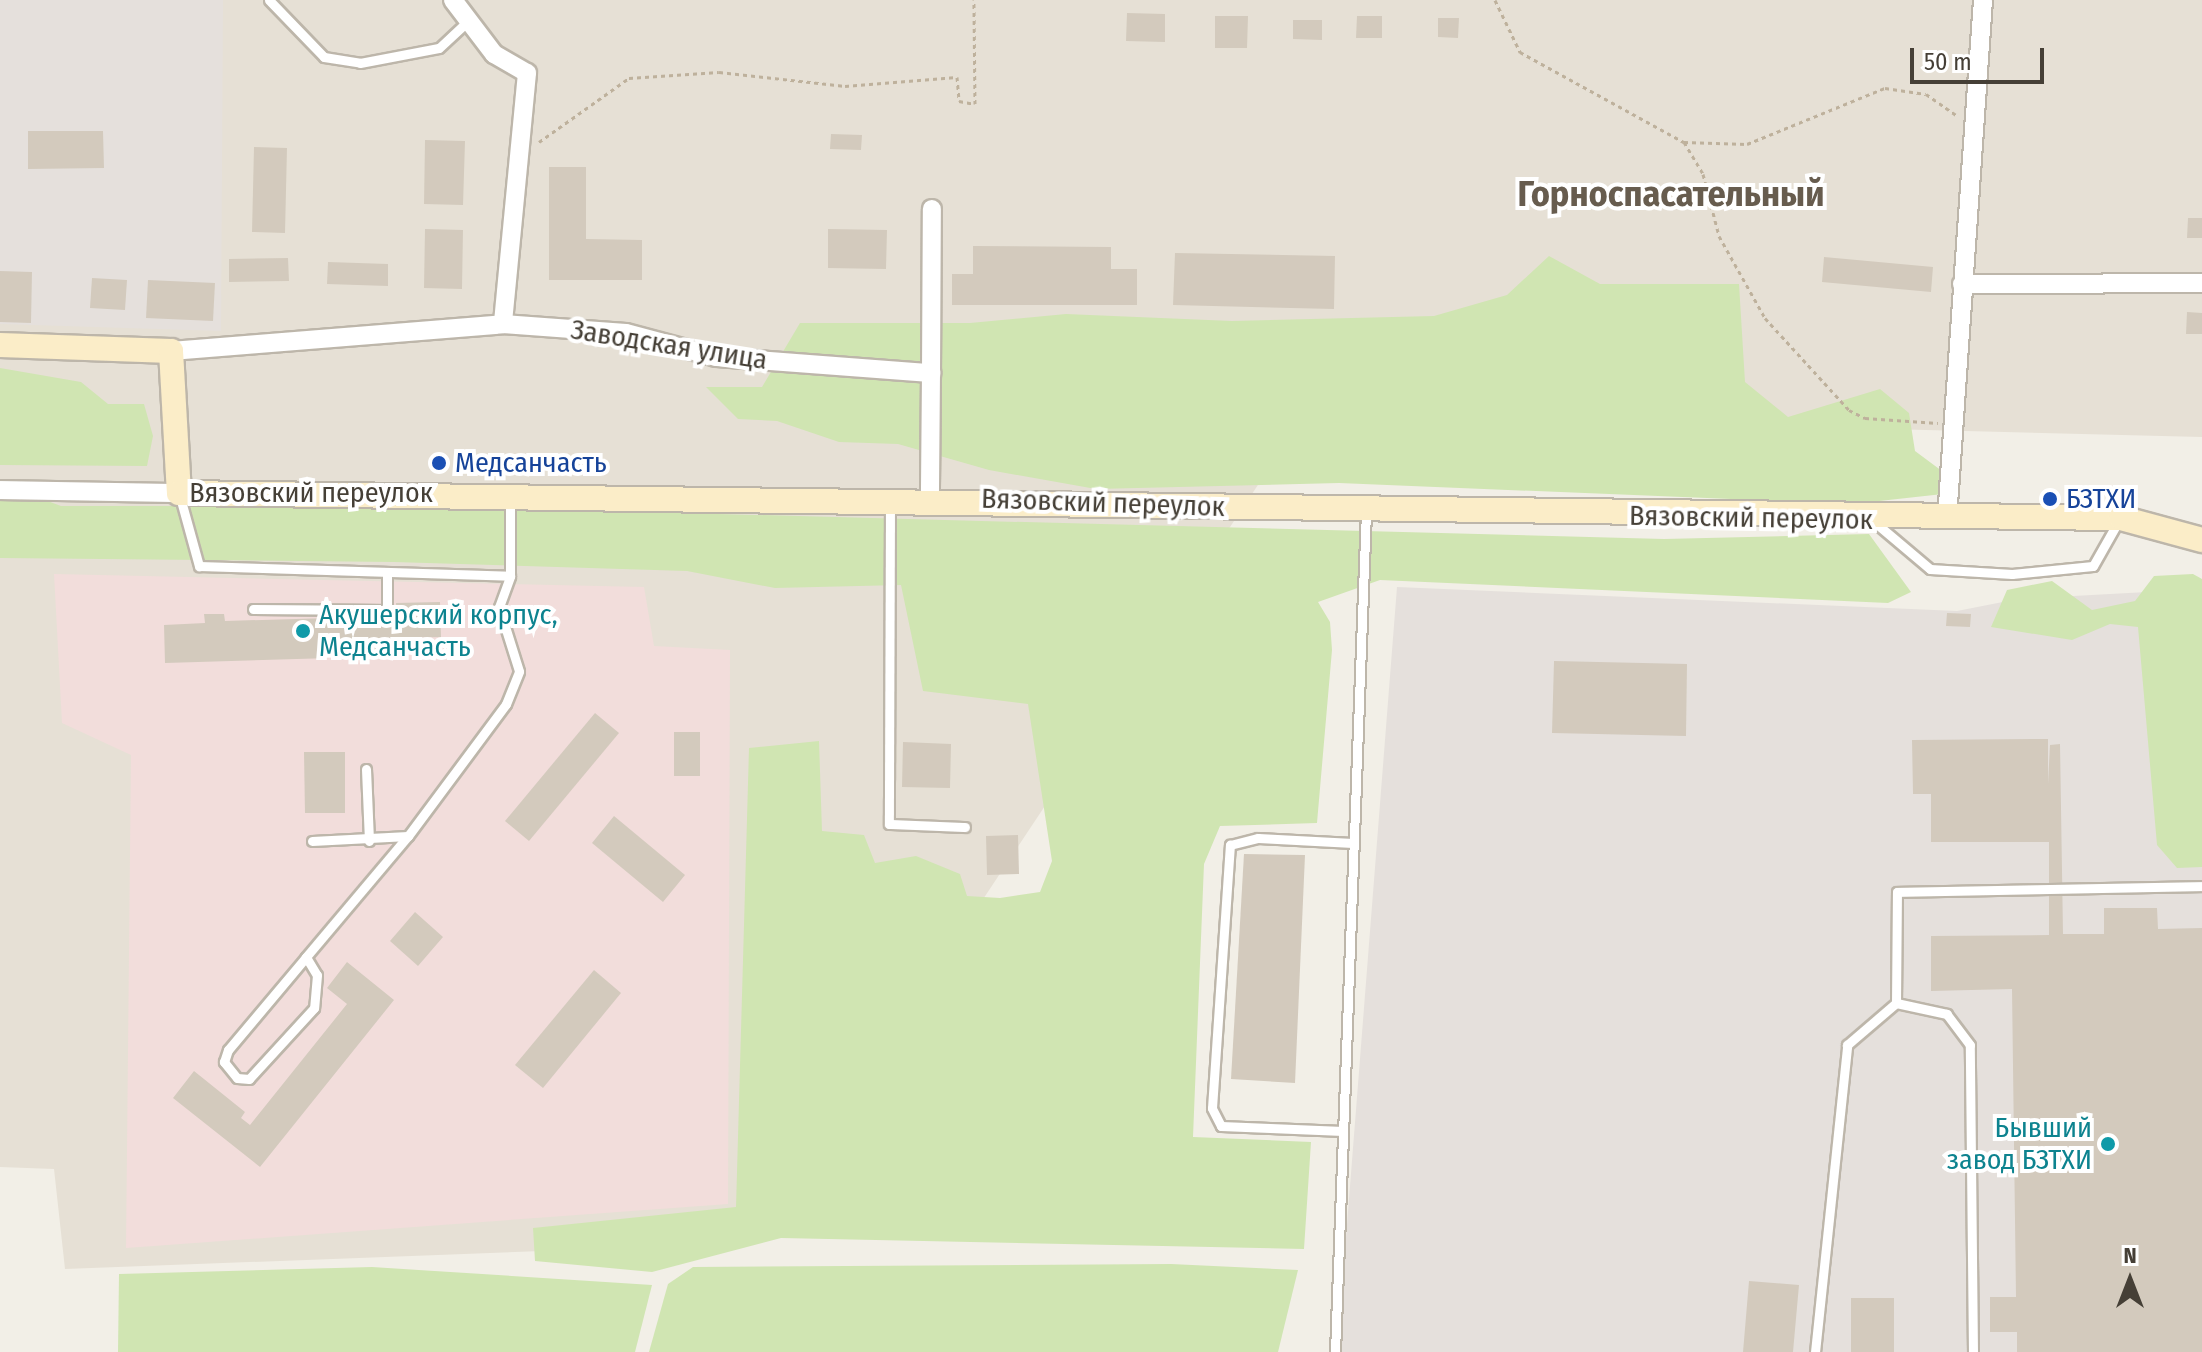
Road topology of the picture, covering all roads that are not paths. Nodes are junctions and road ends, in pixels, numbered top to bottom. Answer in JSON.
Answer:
{"nodes":[{"id":1,"x":269,"y":0,"type":"edge"},
{"id":2,"x":453,"y":0,"type":"edge"},
{"id":3,"x":1983,"y":0,"type":"edge"},
{"id":4,"x":465,"y":24,"type":"junction"},
{"id":5,"x":932,"y":209,"type":"dead end"},
{"id":6,"x":2202,"y":283,"type":"edge"},
{"id":7,"x":1962,"y":284,"type":"junction"},
{"id":8,"x":503,"y":324,"type":"junction"},
{"id":9,"x":0,"y":345,"type":"edge"},
{"id":10,"x":171,"y":351,"type":"junction"},
{"id":11,"x":931,"y":373,"type":"junction"},
{"id":12,"x":0,"y":490,"type":"edge"},
{"id":13,"x":179,"y":493,"type":"junction"},
{"id":14,"x":510,"y":493,"type":"junction"},
{"id":15,"x":890,"y":497,"type":"junction"},
{"id":16,"x":930,"y":498,"type":"junction"},
{"id":17,"x":1366,"y":512,"type":"junction"},
{"id":18,"x":2121,"y":518,"type":"junction"},
{"id":19,"x":1947,"y":519,"type":"junction"},
{"id":20,"x":1872,"y":520,"type":"junction"},
{"id":21,"x":2202,"y":540,"type":"edge"},
{"id":22,"x":387,"y":574,"type":"junction"},
{"id":23,"x":510,"y":576,"type":"junction"},
{"id":24,"x":253,"y":609,"type":"dead end"},
{"id":25,"x":366,"y":769,"type":"dead end"},
{"id":26,"x":965,"y":827,"type":"dead end"},
{"id":27,"x":408,"y":836,"type":"junction"},
{"id":28,"x":312,"y":841,"type":"dead end"},
{"id":29,"x":369,"y":841,"type":"junction"},
{"id":30,"x":1353,"y":843,"type":"junction"},
{"id":31,"x":2202,"y":886,"type":"edge"},
{"id":32,"x":306,"y":957,"type":"junction"},
{"id":33,"x":1896,"y":1003,"type":"junction"},
{"id":34,"x":1343,"y":1131,"type":"junction"},
{"id":35,"x":1335,"y":1352,"type":"edge"},
{"id":36,"x":1815,"y":1352,"type":"edge"},
{"id":37,"x":1973,"y":1352,"type":"edge"}],
"edges":[{"from":1,"to":4,"type":"lane"},
{"from":2,"to":4,"type":"street"},
{"from":3,"to":7,"type":"street"},
{"from":4,"to":8,"type":"street"},
{"from":5,"to":11,"type":"street"},
{"from":6,"to":7,"type":"street"},
{"from":7,"to":19,"type":"street"},
{"from":8,"to":10,"type":"street","name":"Заводская улица"},
{"from":8,"to":11,"type":"street","name":"Заводская улица"},
{"from":9,"to":10,"type":"street"},
{"from":10,"to":13,"type":"street"},
{"from":11,"to":16,"type":"street"},
{"from":12,"to":13,"type":"street","name":"Вязовский переулок"},
{"from":13,"to":14,"type":"street","name":"Вязовский переулок"},
{"from":13,"to":22,"type":"lane"},
{"from":14,"to":15,"type":"street","name":"Вязовский переулок"},
{"from":14,"to":23,"type":"lane"},
{"from":15,"to":16,"type":"street","name":"Вязовский переулок"},
{"from":15,"to":26,"type":"lane"},
{"from":16,"to":17,"type":"street","name":"Вязовский переулок"},
{"from":17,"to":20,"type":"street","name":"Вязовский переулок"},
{"from":17,"to":30,"type":"lane"},
{"from":18,"to":19,"type":"street","name":"Вязовский переулок"},
{"from":18,"to":20,"type":"lane"},
{"from":18,"to":21,"type":"street","name":"Вязовский переулок"},
{"from":19,"to":20,"type":"street","name":"Вязовский переулок"},
{"from":22,"to":23,"type":"lane"},
{"from":22,"to":24,"type":"lane"},
{"from":23,"to":27,"type":"lane"},
{"from":25,"to":29,"type":"lane"},
{"from":27,"to":29,"type":"lane"},
{"from":27,"to":32,"type":"lane"},
{"from":28,"to":29,"type":"lane"},
{"from":30,"to":34,"type":"lane"},
{"from":30,"to":34,"type":"lane"},
{"from":31,"to":33,"type":"lane"},
{"from":32,"to":32,"type":"lane"},
{"from":33,"to":36,"type":"lane"},
{"from":33,"to":37,"type":"lane"},
{"from":34,"to":35,"type":"lane"}]}
